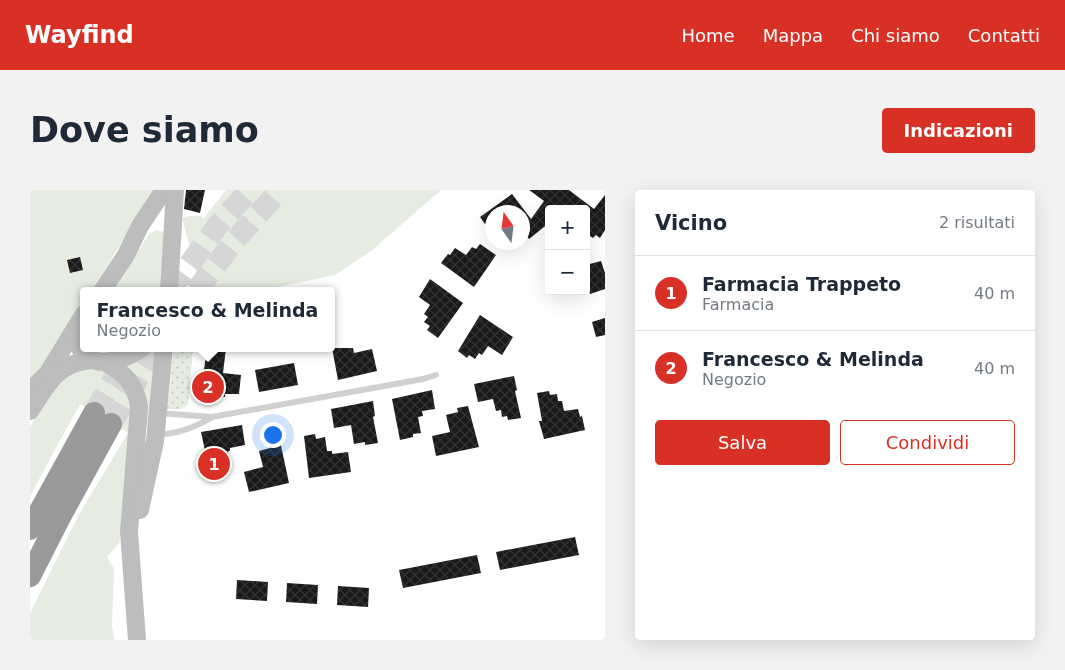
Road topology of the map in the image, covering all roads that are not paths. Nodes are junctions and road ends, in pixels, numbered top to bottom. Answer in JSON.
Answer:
{"nodes":[{"id":1,"x":164,"y":190,"type":"edge"},
{"id":2,"x":175,"y":190,"type":"edge"},
{"id":3,"x":172,"y":232,"type":"junction"},
{"id":4,"x":126,"y":255,"type":"junction"},
{"id":5,"x":105,"y":287,"type":"edge"},
{"id":6,"x":169,"y":287,"type":"edge"},
{"id":7,"x":80,"y":321,"type":"edge"},
{"id":8,"x":82,"y":352,"type":"edge"},
{"id":9,"x":136,"y":352,"type":"edge"},
{"id":10,"x":164,"y":352,"type":"edge"},
{"id":11,"x":98,"y":361,"type":"junction"},
{"id":12,"x":436,"y":375,"type":"dead end"},
{"id":13,"x":30,"y":391,"type":"edge"},
{"id":14,"x":30,"y":411,"type":"edge"},
{"id":15,"x":158,"y":412,"type":"junction"},
{"id":16,"x":212,"y":417,"type":"junction"},
{"id":17,"x":139,"y":426,"type":"junction"},
{"id":18,"x":156,"y":434,"type":"junction"},
{"id":19,"x":30,"y":529,"type":"edge"},
{"id":20,"x":133,"y":570,"type":"junction"},
{"id":21,"x":30,"y":576,"type":"edge"},
{"id":22,"x":137,"y":640,"type":"edge"}],
"edges":[{"from":1,"to":4,"type":"main road"},
{"from":2,"to":3,"type":"main road"},
{"from":3,"to":4,"type":"main road"},
{"from":3,"to":6,"type":"main road"},
{"from":4,"to":5,"type":"main road"},
{"from":7,"to":13,"type":"main road"},
{"from":8,"to":11,"type":"main road"},
{"from":9,"to":11,"type":"main road"},
{"from":10,"to":15,"type":"main road"},
{"from":11,"to":14,"type":"main road"},
{"from":11,"to":17,"type":"main road"},
{"from":12,"to":16,"type":"lane"},
{"from":15,"to":16,"type":"lane"},
{"from":15,"to":18,"type":"main road"},
{"from":16,"to":18,"type":"lane"},
{"from":17,"to":18,"type":"lane"},
{"from":17,"to":20,"type":"main road"},
{"from":18,"to":20,"type":"main road"},
{"from":19,"to":21,"type":"highway"},
{"from":20,"to":22,"type":"main road"}]}
